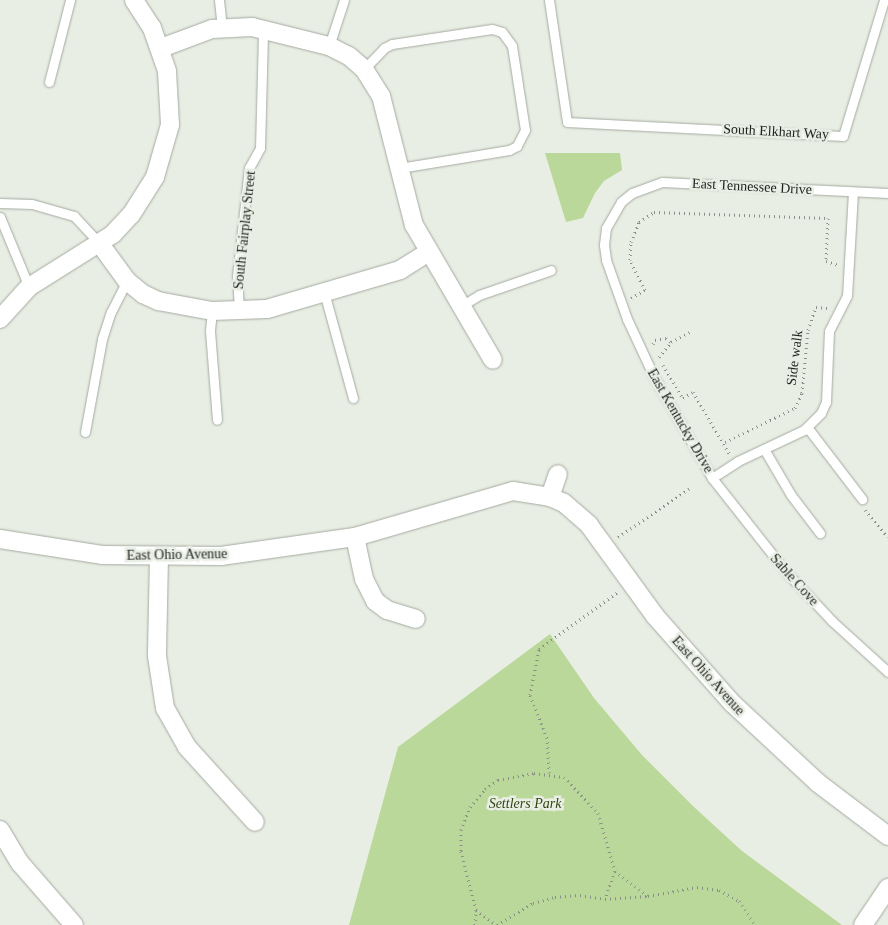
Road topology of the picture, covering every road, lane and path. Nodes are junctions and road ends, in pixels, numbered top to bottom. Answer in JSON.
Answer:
{"nodes":[{"id":1,"x":70,"y":0,"type":"edge"},
{"id":2,"x":134,"y":0,"type":"edge"},
{"id":3,"x":219,"y":0,"type":"edge"},
{"id":4,"x":344,"y":0,"type":"edge"},
{"id":5,"x":549,"y":0,"type":"edge"},
{"id":6,"x":884,"y":0,"type":"edge"},
{"id":7,"x":222,"y":28,"type":"junction"},
{"id":8,"x":263,"y":30,"type":"junction"},
{"id":9,"x":329,"y":46,"type":"junction"},
{"id":10,"x":161,"y":48,"type":"junction"},
{"id":11,"x":364,"y":69,"type":"junction"},
{"id":12,"x":49,"y":82,"type":"dead end"},
{"id":13,"x":399,"y":168,"type":"junction"},
{"id":14,"x":853,"y":192,"type":"junction"},
{"id":15,"x":888,"y":193,"type":"edge"},
{"id":16,"x":621,"y":202,"type":"joint"},
{"id":17,"x":0,"y":203,"type":"edge"},
{"id":18,"x":0,"y":217,"type":"edge"},
{"id":19,"x":100,"y":244,"type":"junction"},
{"id":20,"x":429,"y":252,"type":"junction"},
{"id":21,"x":551,"y":270,"type":"dead end"},
{"id":22,"x":840,"y":271,"type":"dead end"},
{"id":23,"x":127,"y":282,"type":"junction"},
{"id":24,"x":29,"y":287,"type":"junction"},
{"id":25,"x":324,"y":292,"type":"junction"},
{"id":26,"x":633,"y":303,"type":"dead end"},
{"id":27,"x":461,"y":306,"type":"junction"},
{"id":28,"x":831,"y":308,"type":"dead end"},
{"id":29,"x":212,"y":311,"type":"junction"},
{"id":30,"x":239,"y":312,"type":"junction"},
{"id":31,"x":0,"y":320,"type":"edge"},
{"id":32,"x":692,"y":331,"type":"dead end"},
{"id":33,"x":650,"y":340,"type":"dead end"},
{"id":34,"x":671,"y":342,"type":"junction"},
{"id":35,"x":658,"y":356,"type":"junction"},
{"id":36,"x":493,"y":360,"type":"dead end"},
{"id":37,"x":353,"y":398,"type":"dead end"},
{"id":38,"x":217,"y":420,"type":"dead end"},
{"id":39,"x":807,"y":427,"type":"junction"},
{"id":40,"x":85,"y":432,"type":"dead end"},
{"id":41,"x":725,"y":442,"type":"junction"},
{"id":42,"x":764,"y":448,"type":"junction"},
{"id":43,"x":724,"y":457,"type":"dead end"},
{"id":44,"x":558,"y":474,"type":"dead end"},
{"id":45,"x":712,"y":478,"type":"junction"},
{"id":46,"x":689,"y":489,"type":"dead end"},
{"id":47,"x":550,"y":497,"type":"junction"},
{"id":48,"x":862,"y":500,"type":"dead end"},
{"id":49,"x":865,"y":510,"type":"dead end"},
{"id":50,"x":820,"y":533,"type":"dead end"},
{"id":51,"x":888,"y":537,"type":"edge"},
{"id":52,"x":354,"y":538,"type":"junction"},
{"id":53,"x":618,"y":538,"type":"dead end"},
{"id":54,"x":0,"y":539,"type":"edge"},
{"id":55,"x":159,"y":557,"type":"junction"},
{"id":56,"x":630,"y":583,"type":"junction"},
{"id":57,"x":416,"y":619,"type":"dead end"},
{"id":58,"x":888,"y":672,"type":"edge"},
{"id":59,"x":549,"y":773,"type":"junction"},
{"id":60,"x":255,"y":822,"type":"dead end"},
{"id":61,"x":0,"y":830,"type":"edge"},
{"id":62,"x":888,"y":836,"type":"edge"},
{"id":63,"x":615,"y":871,"type":"junction"},
{"id":64,"x":888,"y":888,"type":"edge"},
{"id":65,"x":648,"y":896,"type":"junction"},
{"id":66,"x":605,"y":899,"type":"junction"},
{"id":67,"x":476,"y":910,"type":"junction"},
{"id":68,"x":74,"y":925,"type":"edge"},
{"id":69,"x":475,"y":925,"type":"edge"},
{"id":70,"x":497,"y":925,"type":"edge"},
{"id":71,"x":755,"y":925,"type":"edge"},
{"id":72,"x":863,"y":925,"type":"edge"}],
"edges":[{"from":1,"to":12,"type":"lane"},
{"from":2,"to":10,"type":"street"},
{"from":3,"to":7,"type":"lane"},
{"from":4,"to":9,"type":"lane"},
{"from":5,"to":6,"type":"lane","name":"South Elkhart Way"},
{"from":7,"to":8,"type":"street"},
{"from":7,"to":10,"type":"street"},
{"from":8,"to":9,"type":"street"},
{"from":8,"to":30,"type":"lane","name":"South Fairplay Street"},
{"from":9,"to":11,"type":"street"},
{"from":10,"to":19,"type":"street"},
{"from":11,"to":13,"type":"street"},
{"from":11,"to":13,"type":"lane"},
{"from":13,"to":20,"type":"street"},
{"from":14,"to":15,"type":"lane","name":"East Tennessee Drive"},
{"from":14,"to":16,"type":"lane","name":"East Tennessee Drive"},
{"from":14,"to":39,"type":"lane","name":"East Kentucky Drive"},
{"from":16,"to":45,"type":"lane","name":"East Kentucky Drive"},
{"from":17,"to":19,"type":"lane"},
{"from":18,"to":24,"type":"lane"},
{"from":19,"to":23,"type":"street"},
{"from":19,"to":24,"type":"street"},
{"from":20,"to":25,"type":"street"},
{"from":20,"to":27,"type":"street"},
{"from":21,"to":27,"type":"lane"},
{"from":22,"to":26,"type":"path"},
{"from":23,"to":29,"type":"street"},
{"from":23,"to":40,"type":"lane"},
{"from":24,"to":31,"type":"street"},
{"from":25,"to":30,"type":"street"},
{"from":25,"to":37,"type":"lane"},
{"from":27,"to":36,"type":"street"},
{"from":28,"to":41,"type":"path","name":"Side walk"},
{"from":29,"to":30,"type":"street"},
{"from":29,"to":38,"type":"lane"},
{"from":32,"to":34,"type":"path"},
{"from":33,"to":35,"type":"path"},
{"from":34,"to":35,"type":"path"},
{"from":34,"to":35,"type":"path"},
{"from":35,"to":41,"type":"path"},
{"from":39,"to":42,"type":"lane","name":"East Kentucky Drive"},
{"from":39,"to":48,"type":"lane"},
{"from":41,"to":43,"type":"path"},
{"from":42,"to":45,"type":"lane","name":"East Kentucky Drive"},
{"from":42,"to":50,"type":"lane"},
{"from":44,"to":47,"type":"street"},
{"from":45,"to":58,"type":"lane","name":"Sable Cove"},
{"from":46,"to":53,"type":"path"},
{"from":47,"to":52,"type":"street","name":"East Ohio Avenue"},
{"from":47,"to":56,"type":"street","name":"East Ohio Avenue"},
{"from":49,"to":51,"type":"path"},
{"from":52,"to":55,"type":"street","name":"East Ohio Avenue"},
{"from":52,"to":57,"type":"street"},
{"from":54,"to":55,"type":"street","name":"East Ohio Avenue"},
{"from":55,"to":60,"type":"street"},
{"from":56,"to":59,"type":"path"},
{"from":56,"to":62,"type":"street","name":"East Ohio Avenue"},
{"from":59,"to":63,"type":"path"},
{"from":59,"to":67,"type":"path"},
{"from":61,"to":68,"type":"street"},
{"from":63,"to":65,"type":"path"},
{"from":63,"to":66,"type":"path"},
{"from":64,"to":72,"type":"street"},
{"from":65,"to":66,"type":"path"},
{"from":65,"to":71,"type":"path"},
{"from":66,"to":70,"type":"path"},
{"from":67,"to":69,"type":"path"},
{"from":67,"to":70,"type":"path"}]}
